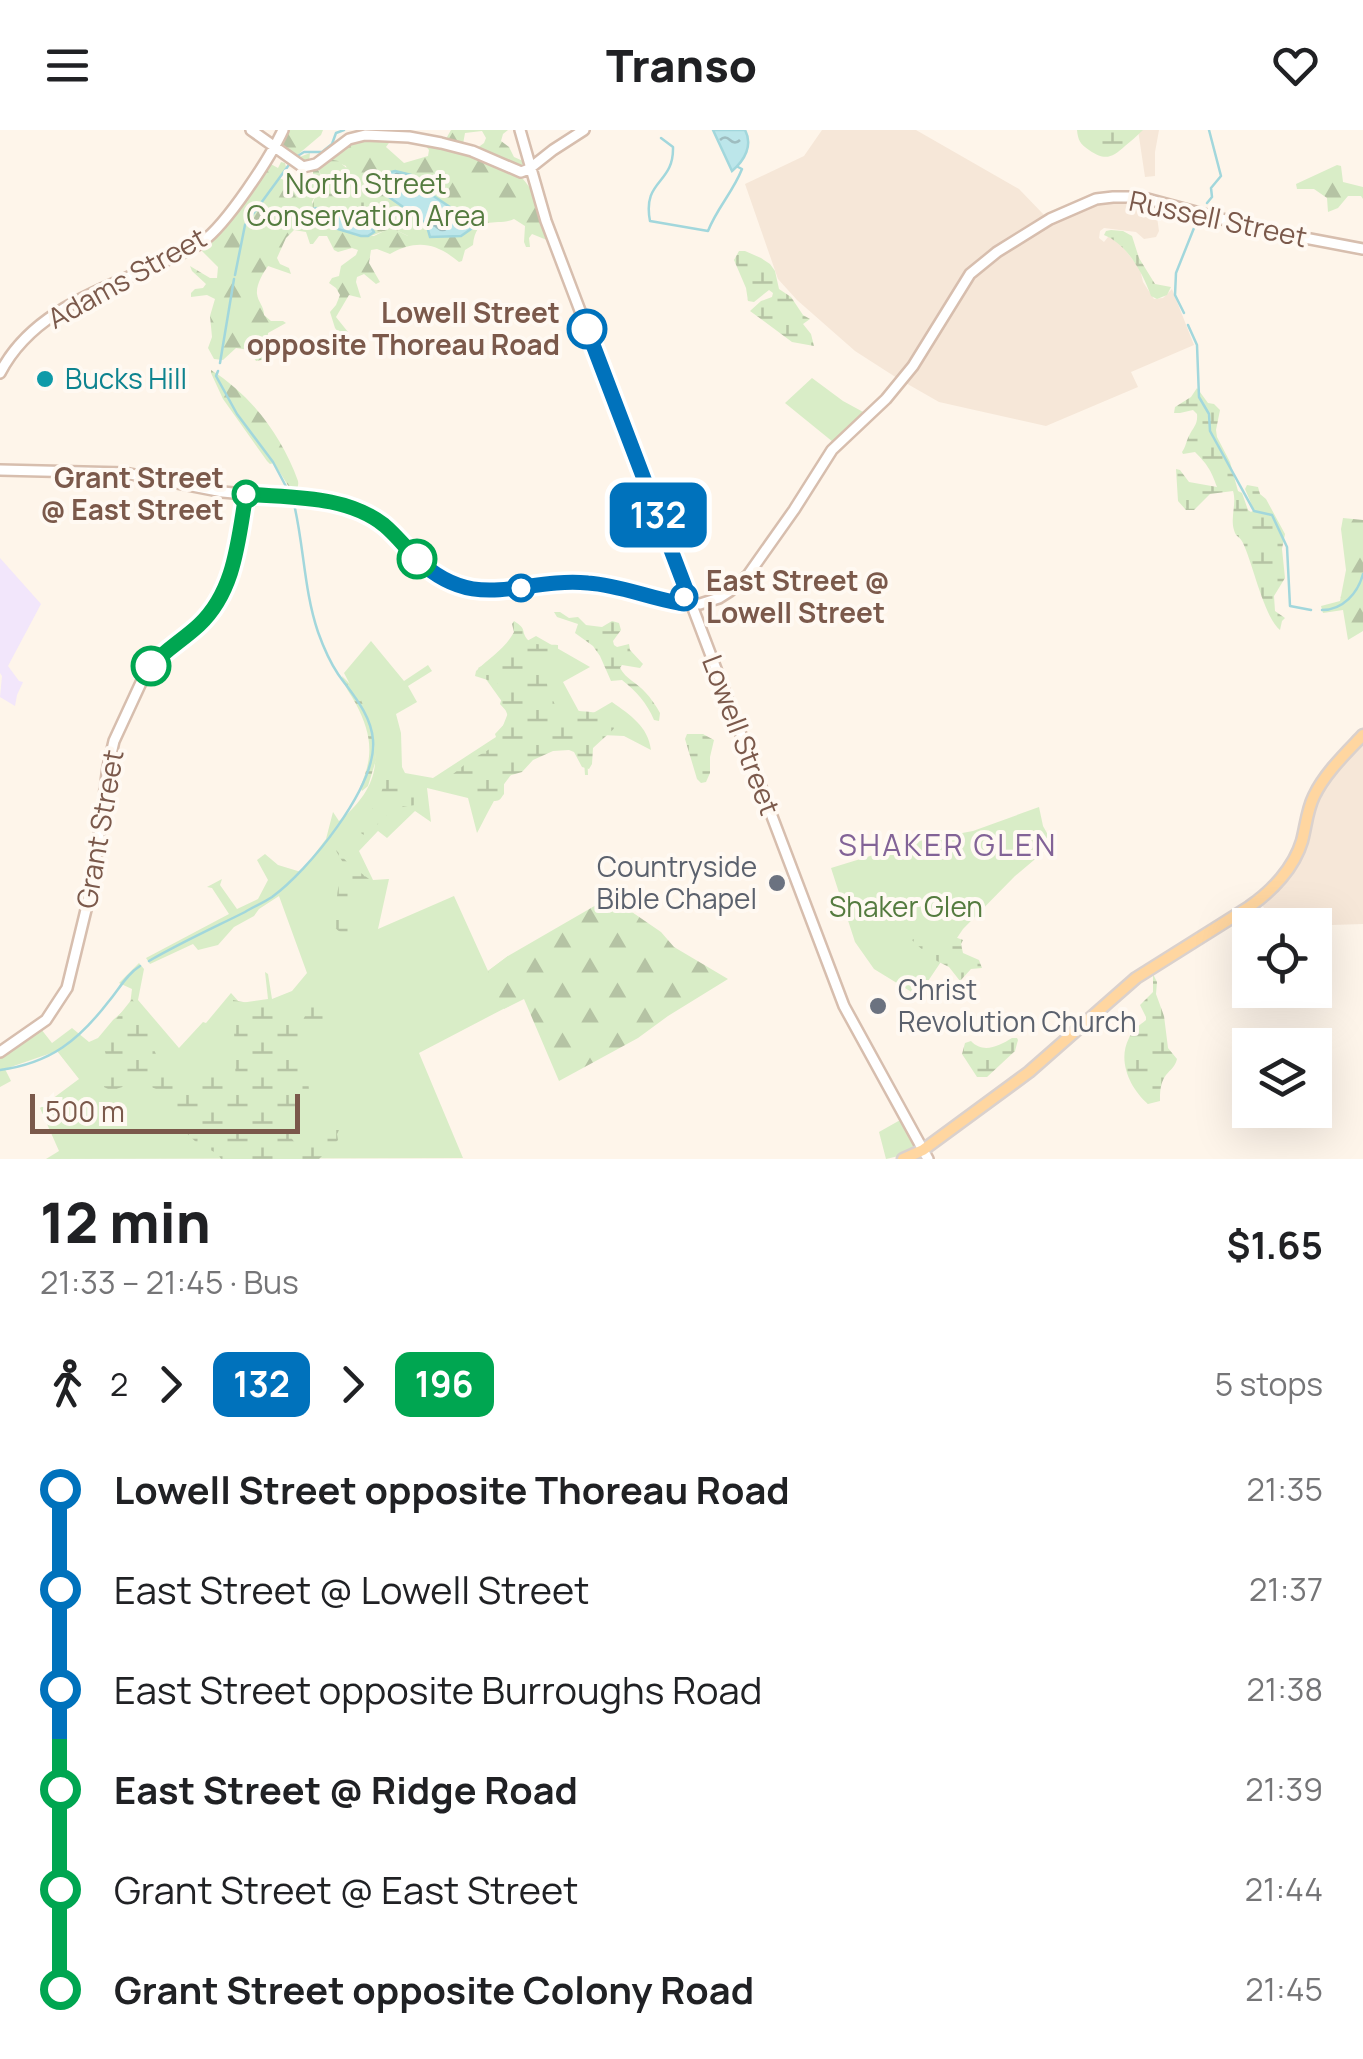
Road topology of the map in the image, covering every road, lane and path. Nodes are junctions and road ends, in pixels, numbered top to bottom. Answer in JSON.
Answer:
{"nodes":[{"id":1,"x":250,"y":130,"type":"edge"},
{"id":2,"x":283,"y":130,"type":"edge"},
{"id":3,"x":520,"y":130,"type":"edge"},
{"id":4,"x":584,"y":130,"type":"edge"},
{"id":5,"x":274,"y":146,"type":"junction"},
{"id":6,"x":531,"y":168,"type":"junction"},
{"id":7,"x":1363,"y":250,"type":"edge"},
{"id":8,"x":0,"y":373,"type":"edge"},
{"id":9,"x":0,"y":470,"type":"edge"},
{"id":10,"x":246,"y":494,"type":"junction"},
{"id":11,"x":687,"y":592,"type":"junction"},
{"id":12,"x":679,"y":603,"type":"junction"},
{"id":13,"x":692,"y":604,"type":"junction"},
{"id":14,"x":1363,"y":735,"type":"edge"},
{"id":15,"x":0,"y":1052,"type":"edge"},
{"id":16,"x":926,"y":1154,"type":"edge"},
{"id":17,"x":903,"y":1159,"type":"edge"}],
"edges":[{"from":1,"to":5,"type":"street"},
{"from":2,"to":5,"type":"street","name":"Adams Street"},
{"from":3,"to":6,"type":"street","name":"Lowell Street"},
{"from":4,"to":6,"type":"street"},
{"from":5,"to":6,"type":"street"},
{"from":5,"to":8,"type":"street","name":"Adams Street"},
{"from":6,"to":11,"type":"street","name":"Lowell Street"},
{"from":7,"to":13,"type":"street","name":"Russell Street"},
{"from":9,"to":10,"type":"street"},
{"from":10,"to":12,"type":"street"},
{"from":10,"to":15,"type":"street","name":"Grant Street"},
{"from":11,"to":12,"type":"street"},
{"from":11,"to":13,"type":"street","name":"Lowell Street"},
{"from":12,"to":13,"type":"street"},
{"from":13,"to":16,"type":"street","name":"Lowell Street"},
{"from":14,"to":16,"type":"main road"},
{"from":16,"to":17,"type":"main road"}]}
